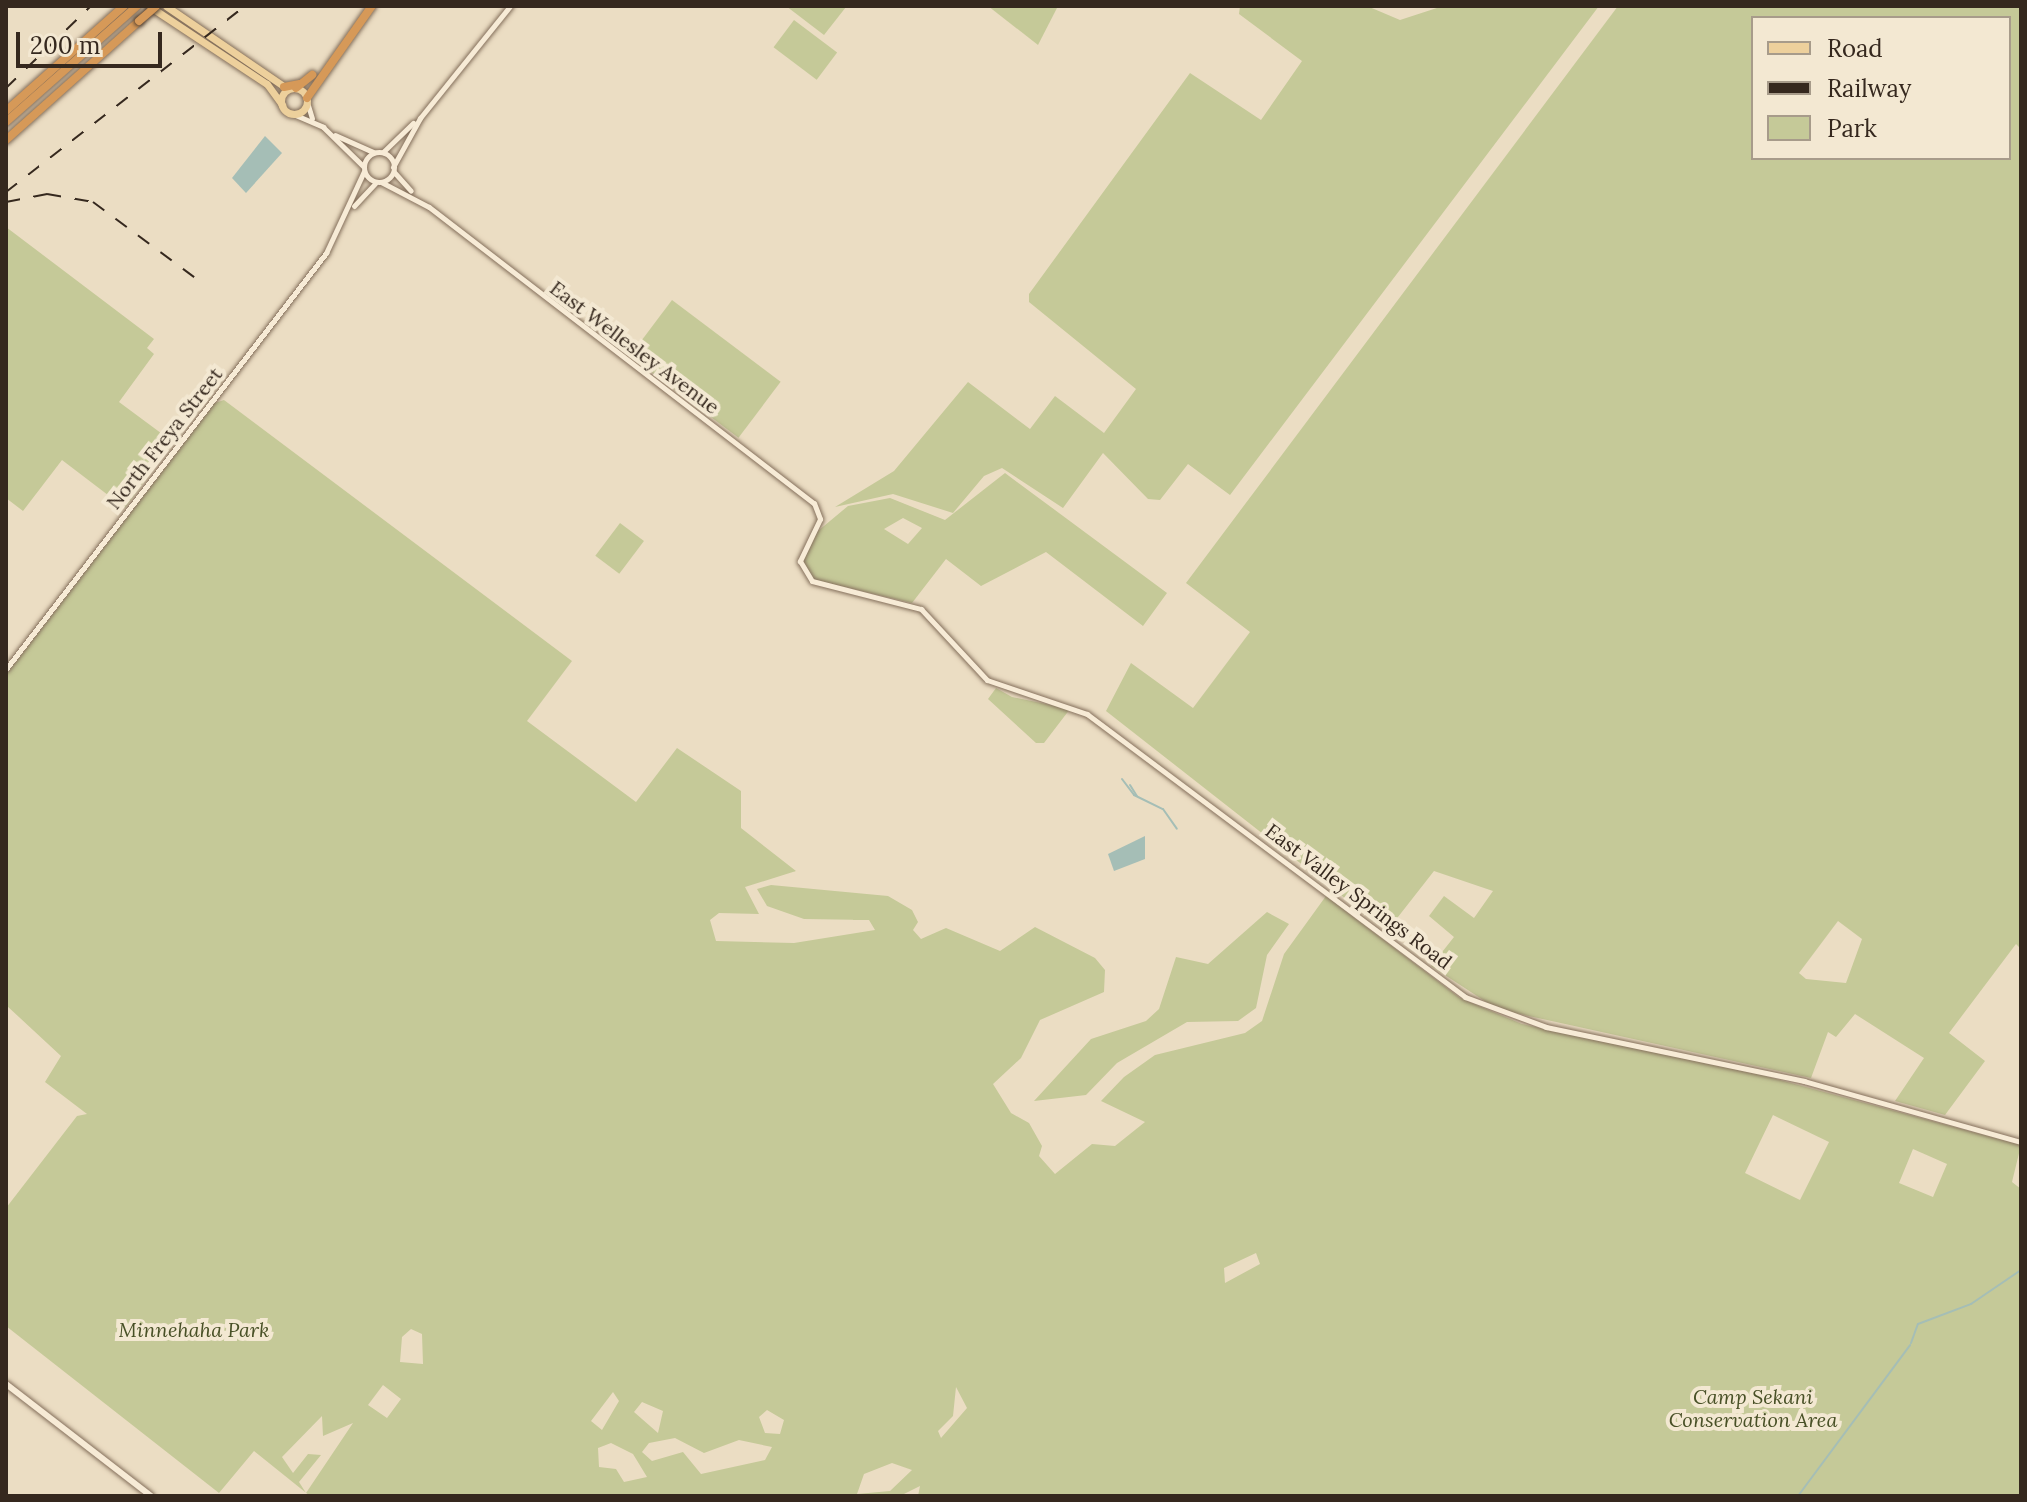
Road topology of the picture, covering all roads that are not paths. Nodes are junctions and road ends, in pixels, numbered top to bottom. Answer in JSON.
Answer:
{"nodes":[{"id":1,"x":137,"y":6,"type":"edge"},
{"id":2,"x":149,"y":6,"type":"edge"},
{"id":3,"x":156,"y":6,"type":"edge"},
{"id":4,"x":166,"y":6,"type":"edge"},
{"id":5,"x":370,"y":6,"type":"edge"},
{"id":6,"x":510,"y":6,"type":"edge"},
{"id":7,"x":125,"y":8,"type":"edge"},
{"id":8,"x":291,"y":88,"type":"junction"},
{"id":9,"x":307,"y":100,"type":"junction"},
{"id":10,"x":282,"y":105,"type":"junction"},
{"id":11,"x":6,"y":111,"type":"edge"},
{"id":12,"x":293,"y":114,"type":"junction"},
{"id":13,"x":420,"y":118,"type":"junction"},
{"id":14,"x":6,"y":122,"type":"edge"},
{"id":15,"x":315,"y":122,"type":"junction"},
{"id":16,"x":331,"y":133,"type":"junction"},
{"id":17,"x":6,"y":140,"type":"edge"},
{"id":18,"x":378,"y":153,"type":"junction"},
{"id":19,"x":364,"y":169,"type":"junction"},
{"id":20,"x":393,"y":169,"type":"junction"},
{"id":21,"x":379,"y":182,"type":"junction"},
{"id":22,"x":429,"y":207,"type":"junction"},
{"id":23,"x":342,"y":223,"type":"junction"},
{"id":24,"x":820,"y":513,"type":"joint"},
{"id":25,"x":6,"y":669,"type":"edge"},
{"id":26,"x":2021,"y":1142,"type":"edge"},
{"id":27,"x":6,"y":1384,"type":"edge"},
{"id":28,"x":151,"y":1496,"type":"edge"}],
"edges":[{"from":1,"to":7,"type":"highway"},
{"from":2,"to":10,"type":"main road"},
{"from":3,"to":17,"type":"highway","bridge":true},
{"from":4,"to":8,"type":"main road"},
{"from":5,"to":8,"type":"highway"},
{"from":5,"to":9,"type":"highway"},
{"from":6,"to":13,"type":"street"},
{"from":7,"to":11,"type":"highway"},
{"from":7,"to":14,"type":"highway"},
{"from":8,"to":9,"type":"main road"},
{"from":8,"to":10,"type":"main road"},
{"from":9,"to":12,"type":"main road"},
{"from":9,"to":15,"type":"street"},
{"from":10,"to":12,"type":"main road"},
{"from":12,"to":15,"type":"street"},
{"from":13,"to":18,"type":"street"},
{"from":13,"to":20,"type":"street"},
{"from":15,"to":16,"type":"street"},
{"from":16,"to":18,"type":"street"},
{"from":16,"to":19,"type":"street"},
{"from":18,"to":19,"type":"street","name":"North Freya Street"},
{"from":18,"to":20,"type":"street","name":"East Wellesley Avenue"},
{"from":19,"to":21,"type":"street","name":"East Wellesley Avenue"},
{"from":19,"to":23,"type":"street","name":"North Freya Street"},
{"from":20,"to":21,"type":"street","name":"North Freya Street"},
{"from":20,"to":22,"type":"street","name":"East Wellesley Avenue"},
{"from":21,"to":22,"type":"street","name":"East Wellesley Avenue"},
{"from":21,"to":23,"type":"street","name":"North Freya Street"},
{"from":22,"to":24,"type":"street","name":"East Wellesley Avenue"},
{"from":23,"to":25,"type":"street","name":"North Freya Street"},
{"from":24,"to":26,"type":"street","name":"East Valley Springs Road"},
{"from":27,"to":28,"type":"main road"}]}
